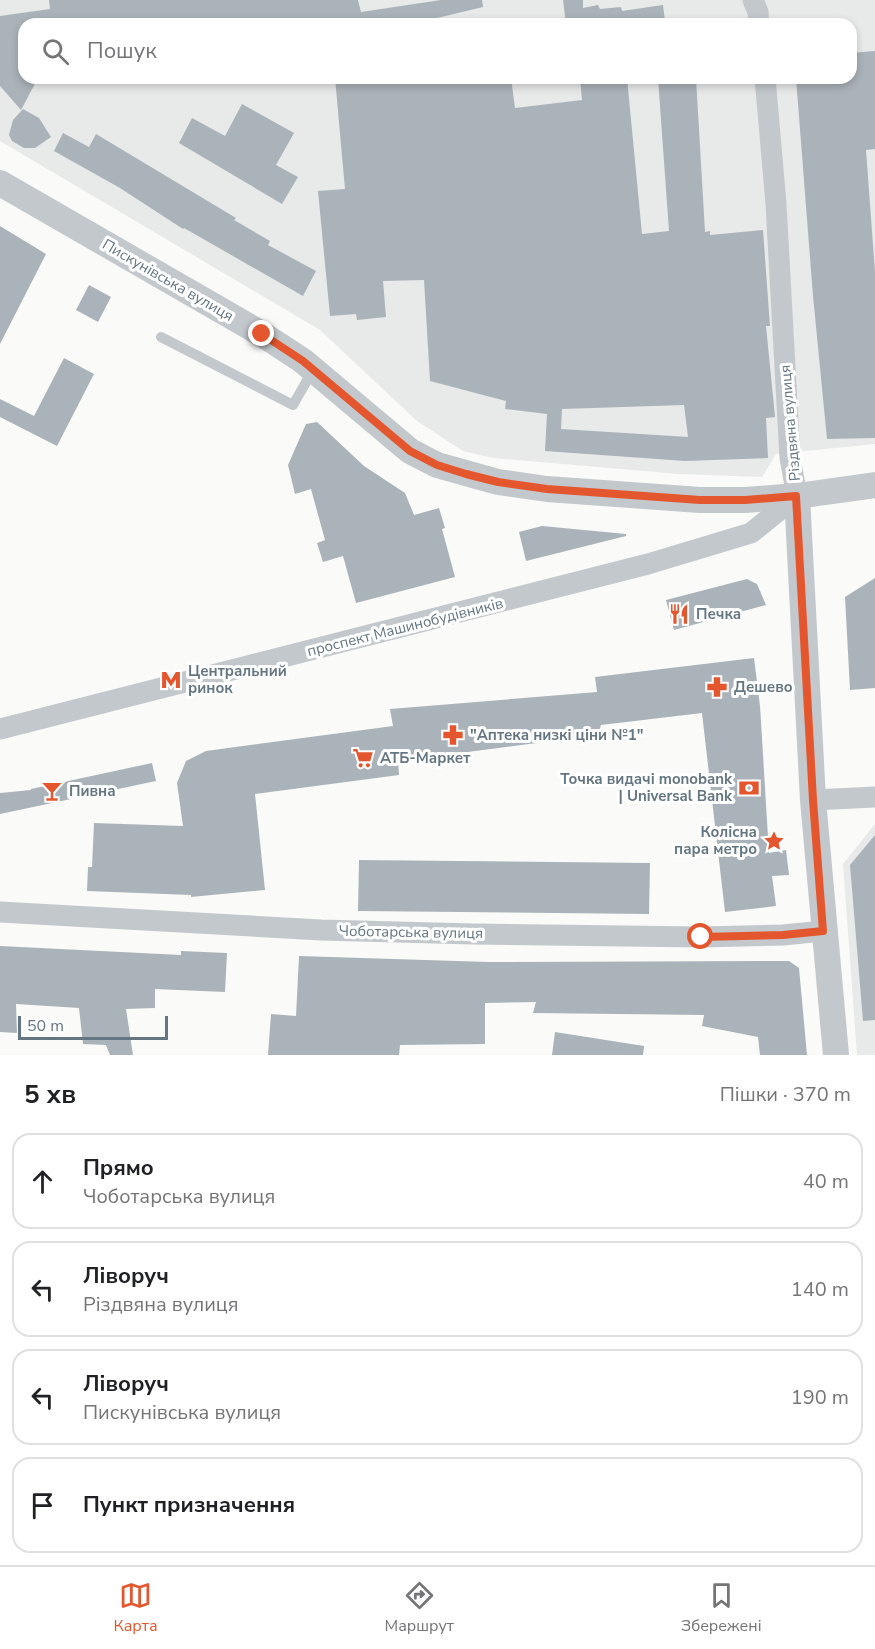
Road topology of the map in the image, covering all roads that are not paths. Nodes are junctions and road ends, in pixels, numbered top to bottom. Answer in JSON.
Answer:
{"nodes":[{"id":1,"x":753,"y":0,"type":"edge"},
{"id":2,"x":758,"y":18,"type":"edge"},
{"id":3,"x":766,"y":84,"type":"edge"},
{"id":4,"x":0,"y":183,"type":"edge"},
{"id":5,"x":161,"y":337,"type":"dead end"},
{"id":6,"x":313,"y":369,"type":"junction"},
{"id":7,"x":875,"y":485,"type":"edge"},
{"id":8,"x":796,"y":496,"type":"junction"},
{"id":9,"x":0,"y":729,"type":"edge"},
{"id":10,"x":875,"y":797,"type":"edge"},
{"id":11,"x":813,"y":800,"type":"junction"},
{"id":12,"x":0,"y":912,"type":"edge"},
{"id":13,"x":823,"y":931,"type":"junction"},
{"id":14,"x":836,"y":1055,"type":"edge"}],
"edges":[{"from":1,"to":2,"type":"street"},
{"from":3,"to":8,"type":"street","name":"Різдвяна вулиця"},
{"from":4,"to":6,"type":"street","name":"Пискунівська вулиця"},
{"from":5,"to":6,"type":"lane"},
{"from":6,"to":8,"type":"street","name":"Пискунівська вулиця"},
{"from":7,"to":8,"type":"street","name":"Пискунівська вулиця"},
{"from":8,"to":9,"type":"street","name":"проспект Машинобудівників"},
{"from":8,"to":11,"type":"street","name":"Різдвяна вулиця"},
{"from":10,"to":11,"type":"street"},
{"from":11,"to":13,"type":"street","name":"Різдвяна вулиця"},
{"from":12,"to":13,"type":"street","name":"Чоботарська вулиця"},
{"from":13,"to":14,"type":"street","name":"Різдвяна вулиця"}]}
